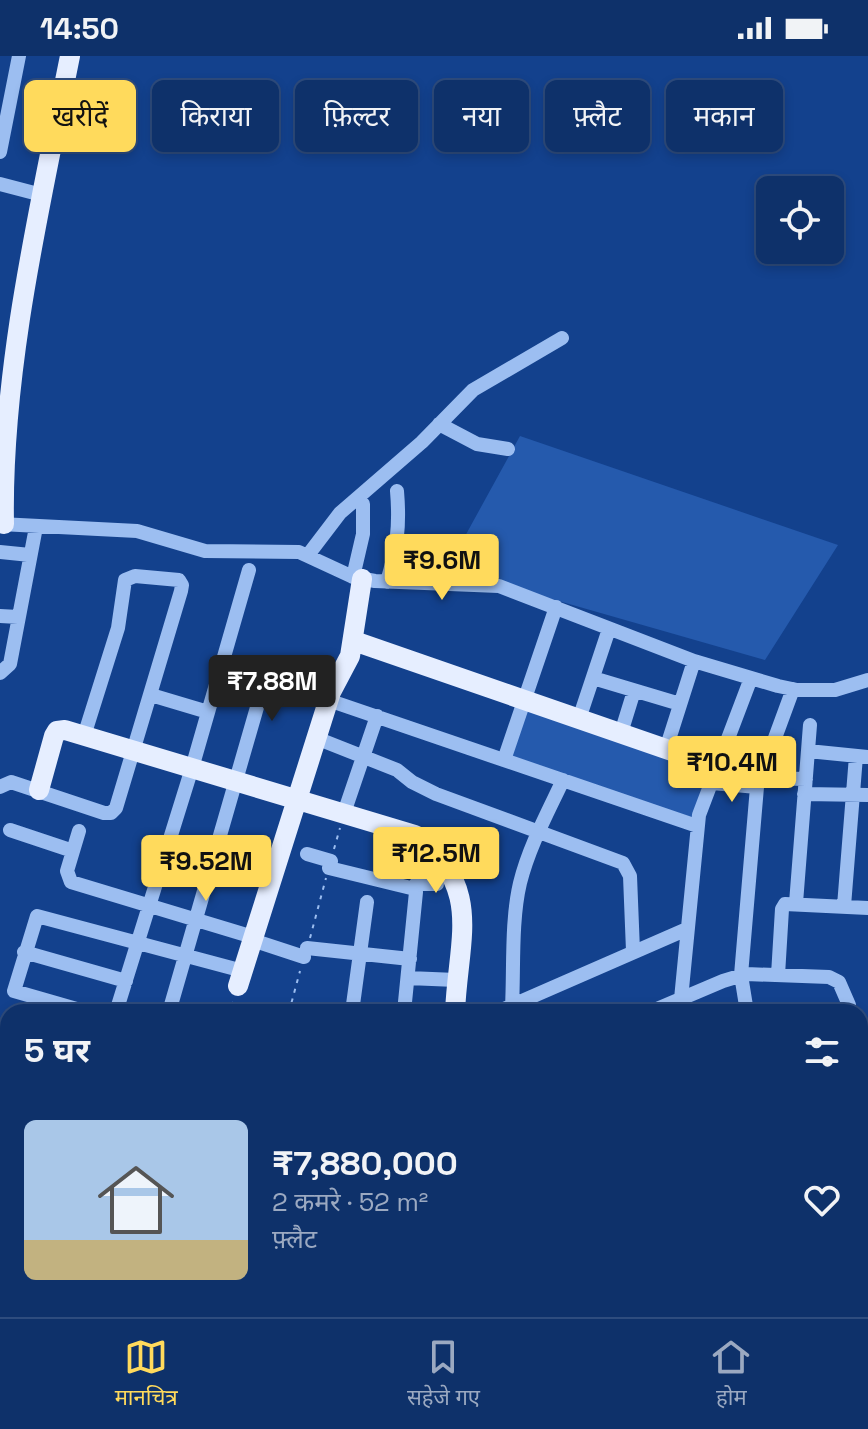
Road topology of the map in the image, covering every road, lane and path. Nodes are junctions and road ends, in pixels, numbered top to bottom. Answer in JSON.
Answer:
{"nodes":[{"id":1,"x":19,"y":56,"type":"edge"},
{"id":2,"x":70,"y":56,"type":"edge"},
{"id":3,"x":0,"y":152,"type":"edge"},
{"id":4,"x":0,"y":184,"type":"edge"},
{"id":5,"x":42,"y":195,"type":"junction"},
{"id":6,"x":562,"y":338,"type":"dead end"},
{"id":7,"x":439,"y":424,"type":"junction"},
{"id":8,"x":508,"y":449,"type":"dead end"},
{"id":9,"x":397,"y":491,"type":"dead end"},
{"id":10,"x":363,"y":504,"type":"dead end"},
{"id":11,"x":2,"y":524,"type":"edge"},
{"id":12,"x":36,"y":527,"type":"junction"},
{"id":13,"x":0,"y":552,"type":"edge"},
{"id":14,"x":30,"y":555,"type":"junction"},
{"id":15,"x":308,"y":555,"type":"junction"},
{"id":16,"x":249,"y":570,"type":"dead end"},
{"id":17,"x":358,"y":578,"type":"junction"},
{"id":18,"x":387,"y":582,"type":"junction"},
{"id":19,"x":556,"y":607,"type":"junction"},
{"id":20,"x":0,"y":616,"type":"edge"},
{"id":21,"x":18,"y":617,"type":"junction"},
{"id":22,"x":609,"y":629,"type":"junction"},
{"id":23,"x":354,"y":641,"type":"junction"},
{"id":24,"x":694,"y":661,"type":"junction"},
{"id":25,"x":0,"y":673,"type":"edge"},
{"id":26,"x":593,"y":678,"type":"junction"},
{"id":27,"x":751,"y":678,"type":"junction"},
{"id":28,"x":868,"y":680,"type":"edge"},
{"id":29,"x":793,"y":689,"type":"junction"},
{"id":30,"x":634,"y":691,"type":"junction"},
{"id":31,"x":151,"y":695,"type":"junction"},
{"id":32,"x":328,"y":700,"type":"junction"},
{"id":33,"x":524,"y":700,"type":"junction"},
{"id":34,"x":680,"y":704,"type":"junction"},
{"id":35,"x":208,"y":712,"type":"junction"},
{"id":36,"x":377,"y":716,"type":"junction"},
{"id":37,"x":579,"y":719,"type":"junction"},
{"id":38,"x":810,"y":725,"type":"dead end"},
{"id":39,"x":621,"y":733,"type":"junction"},
{"id":40,"x":84,"y":736,"type":"junction"},
{"id":41,"x":316,"y":738,"type":"junction"},
{"id":42,"x":666,"y":749,"type":"junction"},
{"id":43,"x":134,"y":751,"type":"junction"},
{"id":44,"x":808,"y":751,"type":"junction"},
{"id":45,"x":364,"y":756,"type":"junction"},
{"id":46,"x":862,"y":756,"type":"edge"},
{"id":47,"x":504,"y":760,"type":"junction"},
{"id":48,"x":192,"y":768,"type":"junction"},
{"id":49,"x":715,"y":775,"type":"junction"},
{"id":50,"x":563,"y":780,"type":"junction"},
{"id":51,"x":235,"y":781,"type":"junction"},
{"id":52,"x":758,"y":782,"type":"junction"},
{"id":53,"x":805,"y":786,"type":"junction"},
{"id":54,"x":0,"y":787,"type":"edge"},
{"id":55,"x":39,"y":790,"type":"junction"},
{"id":56,"x":860,"y":795,"type":"edge"},
{"id":57,"x":297,"y":800,"type":"junction"},
{"id":58,"x":344,"y":813,"type":"junction"},
{"id":59,"x":697,"y":826,"type":"junction"},
{"id":60,"x":10,"y":830,"type":"dead end"},
{"id":61,"x":79,"y":831,"type":"dead end"},
{"id":62,"x":538,"y":831,"type":"junction"},
{"id":63,"x":73,"y":851,"type":"junction"},
{"id":64,"x":307,"y":854,"type":"dead end"},
{"id":65,"x":330,"y":864,"type":"junction"},
{"id":66,"x":437,"y":884,"type":"dead end"},
{"id":67,"x":415,"y":889,"type":"junction"},
{"id":68,"x":367,"y":902,"type":"dead end"},
{"id":69,"x":796,"y":903,"type":"junction"},
{"id":70,"x":148,"y":906,"type":"junction"},
{"id":71,"x":844,"y":906,"type":"junction"},
{"id":72,"x":868,"y":908,"type":"edge"},
{"id":73,"x":195,"y":920,"type":"junction"},
{"id":74,"x":687,"y":929,"type":"junction"},
{"id":75,"x":253,"y":939,"type":"junction"},
{"id":76,"x":138,"y":942,"type":"junction"},
{"id":77,"x":633,"y":951,"type":"junction"},
{"id":78,"x":24,"y":952,"type":"junction"},
{"id":79,"x":306,"y":952,"type":"junction"},
{"id":80,"x":360,"y":954,"type":"junction"},
{"id":81,"x":185,"y":955,"type":"junction"},
{"id":82,"x":410,"y":959,"type":"junction"},
{"id":83,"x":741,"y":975,"type":"junction"},
{"id":84,"x":778,"y":975,"type":"junction"},
{"id":85,"x":240,"y":978,"type":"joint"},
{"id":86,"x":408,"y":978,"type":"junction"},
{"id":87,"x":456,"y":980,"type":"junction"},
{"id":88,"x":126,"y":981,"type":"junction"},
{"id":89,"x":681,"y":999,"type":"junction"},
{"id":90,"x":35,"y":1004,"type":"edge"},
{"id":91,"x":119,"y":1004,"type":"edge"},
{"id":92,"x":171,"y":1004,"type":"edge"},
{"id":93,"x":291,"y":1004,"type":"edge"},
{"id":94,"x":353,"y":1004,"type":"edge"},
{"id":95,"x":405,"y":1004,"type":"edge"},
{"id":96,"x":455,"y":1004,"type":"edge"},
{"id":97,"x":509,"y":1004,"type":"edge"},
{"id":98,"x":521,"y":1004,"type":"edge"},
{"id":99,"x":670,"y":1004,"type":"edge"},
{"id":100,"x":746,"y":1004,"type":"edge"},
{"id":101,"x":848,"y":1004,"type":"edge"}],
"edges":[{"from":1,"to":3,"type":"street"},
{"from":2,"to":5,"type":"main road"},
{"from":4,"to":5,"type":"street"},
{"from":5,"to":11,"type":"main road"},
{"from":6,"to":7,"type":"street"},
{"from":7,"to":8,"type":"street"},
{"from":7,"to":15,"type":"street"},
{"from":9,"to":18,"type":"street"},
{"from":10,"to":17,"type":"street"},
{"from":11,"to":12,"type":"street"},
{"from":12,"to":14,"type":"street"},
{"from":12,"to":15,"type":"street"},
{"from":13,"to":14,"type":"street"},
{"from":14,"to":21,"type":"street"},
{"from":15,"to":17,"type":"street"},
{"from":16,"to":35,"type":"street"},
{"from":17,"to":18,"type":"street"},
{"from":17,"to":23,"type":"main road"},
{"from":18,"to":19,"type":"street"},
{"from":19,"to":22,"type":"street"},
{"from":19,"to":33,"type":"street"},
{"from":20,"to":21,"type":"street"},
{"from":21,"to":25,"type":"street"},
{"from":22,"to":24,"type":"street"},
{"from":22,"to":26,"type":"street"},
{"from":23,"to":32,"type":"main road"},
{"from":23,"to":33,"type":"main road"},
{"from":24,"to":27,"type":"street"},
{"from":24,"to":34,"type":"street"},
{"from":26,"to":30,"type":"street"},
{"from":26,"to":37,"type":"street"},
{"from":27,"to":29,"type":"street"},
{"from":27,"to":49,"type":"street"},
{"from":28,"to":29,"type":"street"},
{"from":29,"to":52,"type":"street"},
{"from":30,"to":34,"type":"street"},
{"from":30,"to":39,"type":"street"},
{"from":31,"to":35,"type":"street"},
{"from":31,"to":40,"type":"street"},
{"from":31,"to":43,"type":"street"},
{"from":32,"to":36,"type":"street"},
{"from":32,"to":41,"type":"main road"},
{"from":32,"to":51,"type":"street"},
{"from":33,"to":37,"type":"main road"},
{"from":33,"to":47,"type":"street"},
{"from":34,"to":42,"type":"street"},
{"from":35,"to":48,"type":"street"},
{"from":36,"to":45,"type":"street"},
{"from":36,"to":47,"type":"street"},
{"from":37,"to":39,"type":"main road"},
{"from":38,"to":44,"type":"street"},
{"from":39,"to":42,"type":"main road"},
{"from":40,"to":43,"type":"main road"},
{"from":40,"to":55,"type":"main road"},
{"from":41,"to":45,"type":"street"},
{"from":41,"to":57,"type":"main road"},
{"from":42,"to":49,"type":"main road"},
{"from":43,"to":48,"type":"main road"},
{"from":43,"to":55,"type":"street"},
{"from":44,"to":46,"type":"street"},
{"from":44,"to":53,"type":"street"},
{"from":45,"to":58,"type":"street"},
{"from":45,"to":62,"type":"street"},
{"from":46,"to":56,"type":"street"},
{"from":47,"to":50,"type":"street"},
{"from":48,"to":51,"type":"main road"},
{"from":48,"to":70,"type":"street"},
{"from":49,"to":52,"type":"street"},
{"from":49,"to":59,"type":"street"},
{"from":50,"to":59,"type":"street"},
{"from":50,"to":62,"type":"street"},
{"from":51,"to":57,"type":"main road"},
{"from":51,"to":73,"type":"street"},
{"from":52,"to":53,"type":"street"},
{"from":52,"to":83,"type":"street"},
{"from":53,"to":56,"type":"street"},
{"from":53,"to":69,"type":"street"},
{"from":54,"to":55,"type":"street"},
{"from":56,"to":71,"type":"street"},
{"from":57,"to":58,"type":"main road"},
{"from":57,"to":75,"type":"main road"},
{"from":58,"to":65,"type":"path"},
{"from":58,"to":87,"type":"main road"},
{"from":59,"to":74,"type":"street"},
{"from":60,"to":63,"type":"street"},
{"from":61,"to":63,"type":"street"},
{"from":62,"to":77,"type":"street"},
{"from":62,"to":97,"type":"street"},
{"from":63,"to":70,"type":"street"},
{"from":64,"to":65,"type":"street"},
{"from":65,"to":67,"type":"street"},
{"from":65,"to":79,"type":"path"},
{"from":66,"to":67,"type":"street"},
{"from":67,"to":82,"type":"street"},
{"from":68,"to":80,"type":"street"},
{"from":69,"to":71,"type":"street"},
{"from":69,"to":84,"type":"street"},
{"from":70,"to":73,"type":"street"},
{"from":70,"to":76,"type":"street"},
{"from":71,"to":72,"type":"street"},
{"from":73,"to":75,"type":"street"},
{"from":73,"to":81,"type":"street"},
{"from":74,"to":77,"type":"street"},
{"from":74,"to":89,"type":"street"},
{"from":75,"to":79,"type":"street"},
{"from":75,"to":85,"type":"main road"},
{"from":76,"to":78,"type":"street"},
{"from":76,"to":81,"type":"street"},
{"from":76,"to":88,"type":"street"},
{"from":77,"to":98,"type":"street"},
{"from":78,"to":88,"type":"street"},
{"from":78,"to":90,"type":"street"},
{"from":79,"to":80,"type":"street"},
{"from":79,"to":93,"type":"path"},
{"from":80,"to":82,"type":"street"},
{"from":80,"to":94,"type":"street"},
{"from":81,"to":85,"type":"street"},
{"from":81,"to":92,"type":"street"},
{"from":82,"to":86,"type":"street"},
{"from":83,"to":84,"type":"street"},
{"from":83,"to":89,"type":"street"},
{"from":83,"to":100,"type":"street"},
{"from":84,"to":101,"type":"street"},
{"from":86,"to":87,"type":"street"},
{"from":86,"to":95,"type":"street"},
{"from":87,"to":96,"type":"main road"},
{"from":88,"to":91,"type":"street"},
{"from":89,"to":99,"type":"street"}]}
